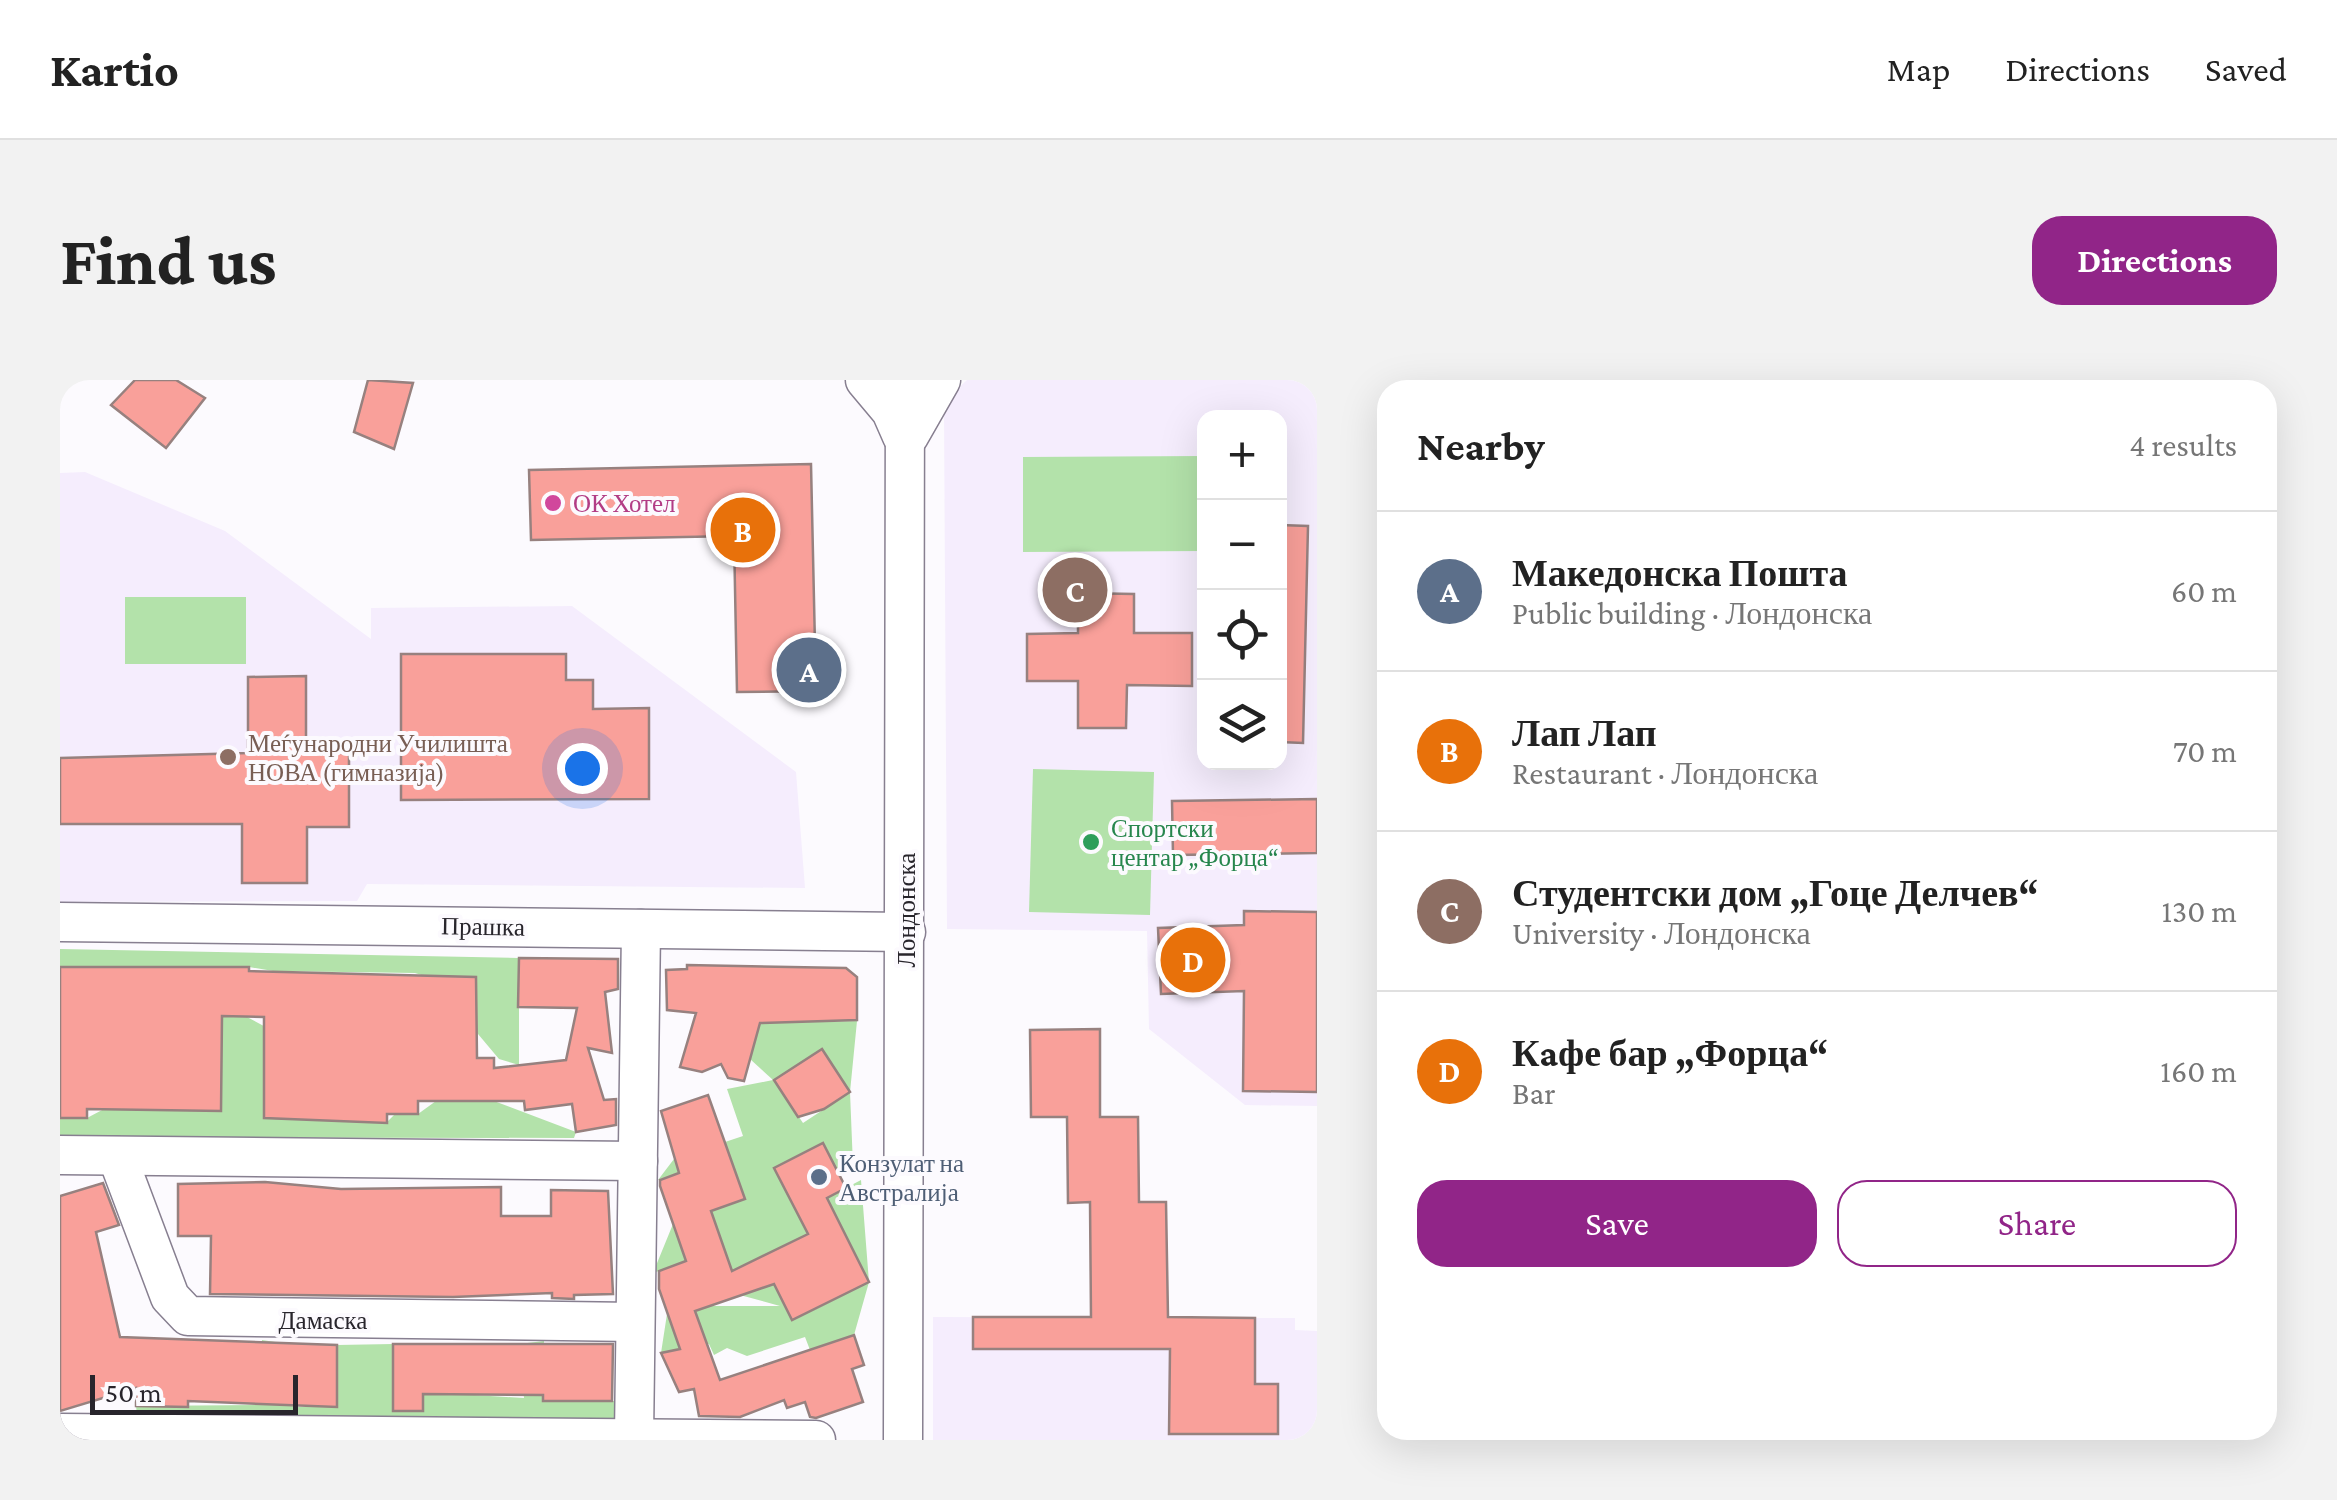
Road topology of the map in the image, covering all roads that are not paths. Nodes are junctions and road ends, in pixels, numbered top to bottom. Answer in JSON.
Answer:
{"nodes":[{"id":1,"x":866,"y":380,"type":"edge"},
{"id":2,"x":904,"y":380,"type":"edge"},
{"id":3,"x":942,"y":380,"type":"edge"},
{"id":4,"x":905,"y":448,"type":"junction"},
{"id":5,"x":60,"y":922,"type":"edge"},
{"id":6,"x":642,"y":929,"type":"junction"},
{"id":7,"x":906,"y":932,"type":"junction"},
{"id":8,"x":60,"y":1155,"type":"edge"},
{"id":9,"x":117,"y":1156,"type":"junction"},
{"id":10,"x":638,"y":1161,"type":"junction"},
{"id":11,"x":635,"y":1322,"type":"junction"},
{"id":12,"x":60,"y":1433,"type":"edge"},
{"id":13,"x":634,"y":1436,"type":"junction"},
{"id":14,"x":816,"y":1440,"type":"edge"},
{"id":15,"x":903,"y":1440,"type":"edge"}],
"edges":[{"from":1,"to":4,"type":"street"},
{"from":2,"to":4,"type":"street","name":"Лондонска"},
{"from":3,"to":4,"type":"street"},
{"from":4,"to":7,"type":"street","name":"Лондонска"},
{"from":5,"to":6,"type":"street","name":"Прашка"},
{"from":6,"to":7,"type":"street","name":"Прашка"},
{"from":6,"to":10,"type":"street"},
{"from":7,"to":15,"type":"street","name":"Лондонска"},
{"from":8,"to":9,"type":"street"},
{"from":9,"to":10,"type":"street"},
{"from":9,"to":11,"type":"street","name":"Дамаска"},
{"from":10,"to":11,"type":"street"},
{"from":11,"to":13,"type":"street"},
{"from":12,"to":13,"type":"street"},
{"from":13,"to":14,"type":"street"}]}
